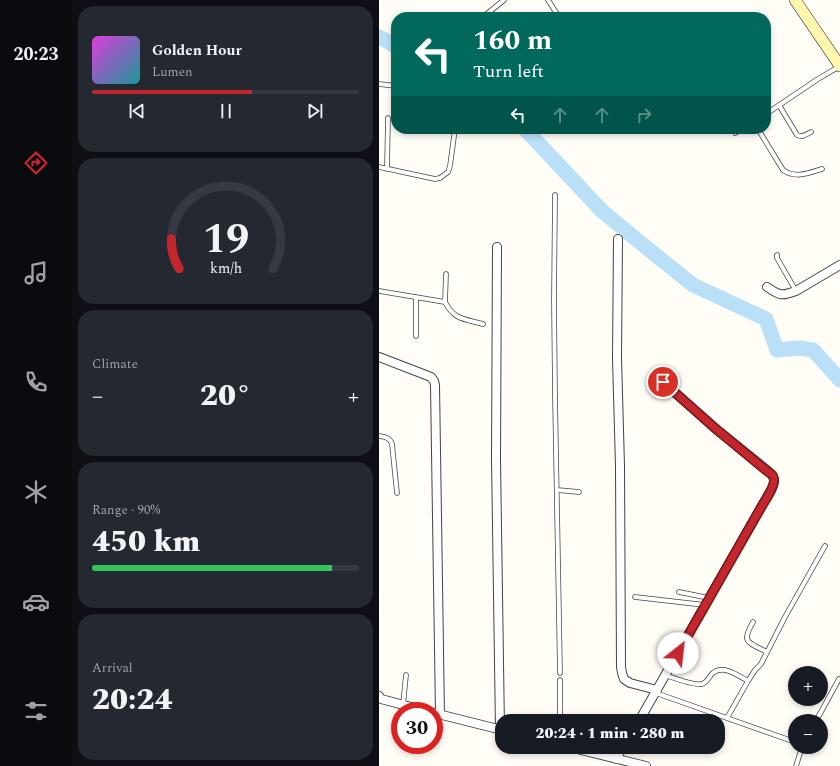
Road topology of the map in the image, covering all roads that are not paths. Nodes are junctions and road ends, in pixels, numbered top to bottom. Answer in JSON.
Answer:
{"nodes":[{"id":1,"x":504,"y":0,"type":"edge"},
{"id":2,"x":548,"y":0,"type":"edge"},
{"id":3,"x":795,"y":0,"type":"edge"},
{"id":4,"x":489,"y":12,"type":"edge"},
{"id":5,"x":556,"y":12,"type":"edge"},
{"id":6,"x":840,"y":66,"type":"edge"},
{"id":7,"x":379,"y":84,"type":"edge"},
{"id":8,"x":391,"y":85,"type":"edge"},
{"id":9,"x":779,"y":105,"type":"junction"},
{"id":10,"x":771,"y":111,"type":"edge"},
{"id":11,"x":389,"y":118,"type":"dead end"},
{"id":12,"x":811,"y":132,"type":"dead end"},
{"id":13,"x":454,"y":134,"type":"edge"},
{"id":14,"x":760,"y":134,"type":"edge"},
{"id":15,"x":379,"y":168,"type":"edge"},
{"id":16,"x":387,"y":169,"type":"junction"},
{"id":17,"x":822,"y":169,"type":"dead end"},
{"id":18,"x":555,"y":195,"type":"dead end"},
{"id":19,"x":618,"y":240,"type":"dead end"},
{"id":20,"x":497,"y":248,"type":"dead end"},
{"id":21,"x":777,"y":255,"type":"dead end"},
{"id":22,"x":840,"y":265,"type":"edge"},
{"id":23,"x":447,"y":274,"type":"dead end"},
{"id":24,"x":767,"y":287,"type":"dead end"},
{"id":25,"x":379,"y":291,"type":"edge"},
{"id":26,"x":796,"y":291,"type":"junction"},
{"id":27,"x":416,"y":297,"type":"junction"},
{"id":28,"x":445,"y":302,"type":"junction"},
{"id":29,"x":483,"y":324,"type":"dead end"},
{"id":30,"x":416,"y":336,"type":"dead end"},
{"id":31,"x":379,"y":356,"type":"edge"},
{"id":32,"x":663,"y":382,"type":"dead end"},
{"id":33,"x":379,"y":436,"type":"edge"},
{"id":34,"x":557,"y":490,"type":"junction"},
{"id":35,"x":579,"y":492,"type":"dead end"},
{"id":36,"x":397,"y":493,"type":"dead end"},
{"id":37,"x":825,"y":546,"type":"dead end"},
{"id":38,"x":679,"y":592,"type":"dead end"},
{"id":39,"x":635,"y":597,"type":"dead end"},
{"id":40,"x":707,"y":601,"type":"junction"},
{"id":41,"x":753,"y":622,"type":"dead end"},
{"id":42,"x":767,"y":652,"type":"junction"},
{"id":43,"x":560,"y":673,"type":"dead end"},
{"id":44,"x":405,"y":675,"type":"dead end"},
{"id":45,"x":665,"y":675,"type":"junction"},
{"id":46,"x":839,"y":679,"type":"dead end"},
{"id":47,"x":560,"y":680,"type":"dead end"},
{"id":48,"x":748,"y":681,"type":"junction"},
{"id":49,"x":657,"y":692,"type":"junction"},
{"id":50,"x":379,"y":696,"type":"edge"},
{"id":51,"x":392,"y":702,"type":"edge"},
{"id":52,"x":403,"y":702,"type":"edge"},
{"id":53,"x":437,"y":702,"type":"edge"},
{"id":54,"x":501,"y":714,"type":"edge"},
{"id":55,"x":560,"y":714,"type":"edge"},
{"id":56,"x":643,"y":714,"type":"edge"},
{"id":57,"x":820,"y":714,"type":"edge"},
{"id":58,"x":443,"y":715,"type":"edge"},
{"id":59,"x":727,"y":718,"type":"junction"},
{"id":60,"x":495,"y":728,"type":"edge"},
{"id":61,"x":788,"y":740,"type":"edge"},
{"id":62,"x":596,"y":754,"type":"edge"},
{"id":63,"x":619,"y":754,"type":"edge"},
{"id":64,"x":800,"y":754,"type":"edge"},
{"id":65,"x":616,"y":759,"type":"junction"},
{"id":66,"x":646,"y":766,"type":"edge"},
{"id":67,"x":796,"y":766,"type":"edge"}],
"edges":[{"from":1,"to":4,"type":"lane"},
{"from":2,"to":5,"type":"lane"},
{"from":3,"to":6,"type":"street"},
{"from":6,"to":9,"type":"lane"},
{"from":7,"to":8,"type":"lane"},
{"from":9,"to":10,"type":"lane"},
{"from":9,"to":12,"type":"lane"},
{"from":11,"to":16,"type":"lane"},
{"from":13,"to":16,"type":"lane"},
{"from":14,"to":17,"type":"lane"},
{"from":15,"to":16,"type":"lane"},
{"from":18,"to":34,"type":"lane"},
{"from":19,"to":49,"type":"street"},
{"from":20,"to":54,"type":"street"},
{"from":21,"to":26,"type":"lane"},
{"from":22,"to":26,"type":"street"},
{"from":23,"to":28,"type":"lane"},
{"from":24,"to":26,"type":"street"},
{"from":25,"to":27,"type":"lane"},
{"from":27,"to":28,"type":"lane"},
{"from":27,"to":30,"type":"lane"},
{"from":28,"to":29,"type":"lane"},
{"from":31,"to":53,"type":"street"},
{"from":32,"to":40,"type":"street"},
{"from":33,"to":36,"type":"lane"},
{"from":34,"to":35,"type":"lane"},
{"from":34,"to":43,"type":"lane"},
{"from":37,"to":42,"type":"lane"},
{"from":38,"to":40,"type":"lane"},
{"from":39,"to":40,"type":"lane"},
{"from":40,"to":45,"type":"street"},
{"from":41,"to":42,"type":"lane"},
{"from":42,"to":48,"type":"lane"},
{"from":44,"to":52,"type":"lane"},
{"from":45,"to":48,"type":"lane"},
{"from":45,"to":49,"type":"street"},
{"from":46,"to":57,"type":"lane"},
{"from":47,"to":55,"type":"lane"},
{"from":48,"to":59,"type":"lane"},
{"from":49,"to":56,"type":"street"},
{"from":49,"to":59,"type":"lane"},
{"from":50,"to":51,"type":"street"},
{"from":58,"to":60,"type":"street"},
{"from":59,"to":61,"type":"lane"},
{"from":62,"to":65,"type":"street"},
{"from":63,"to":65,"type":"street"},
{"from":64,"to":67,"type":"lane"},
{"from":65,"to":66,"type":"street"}]}
